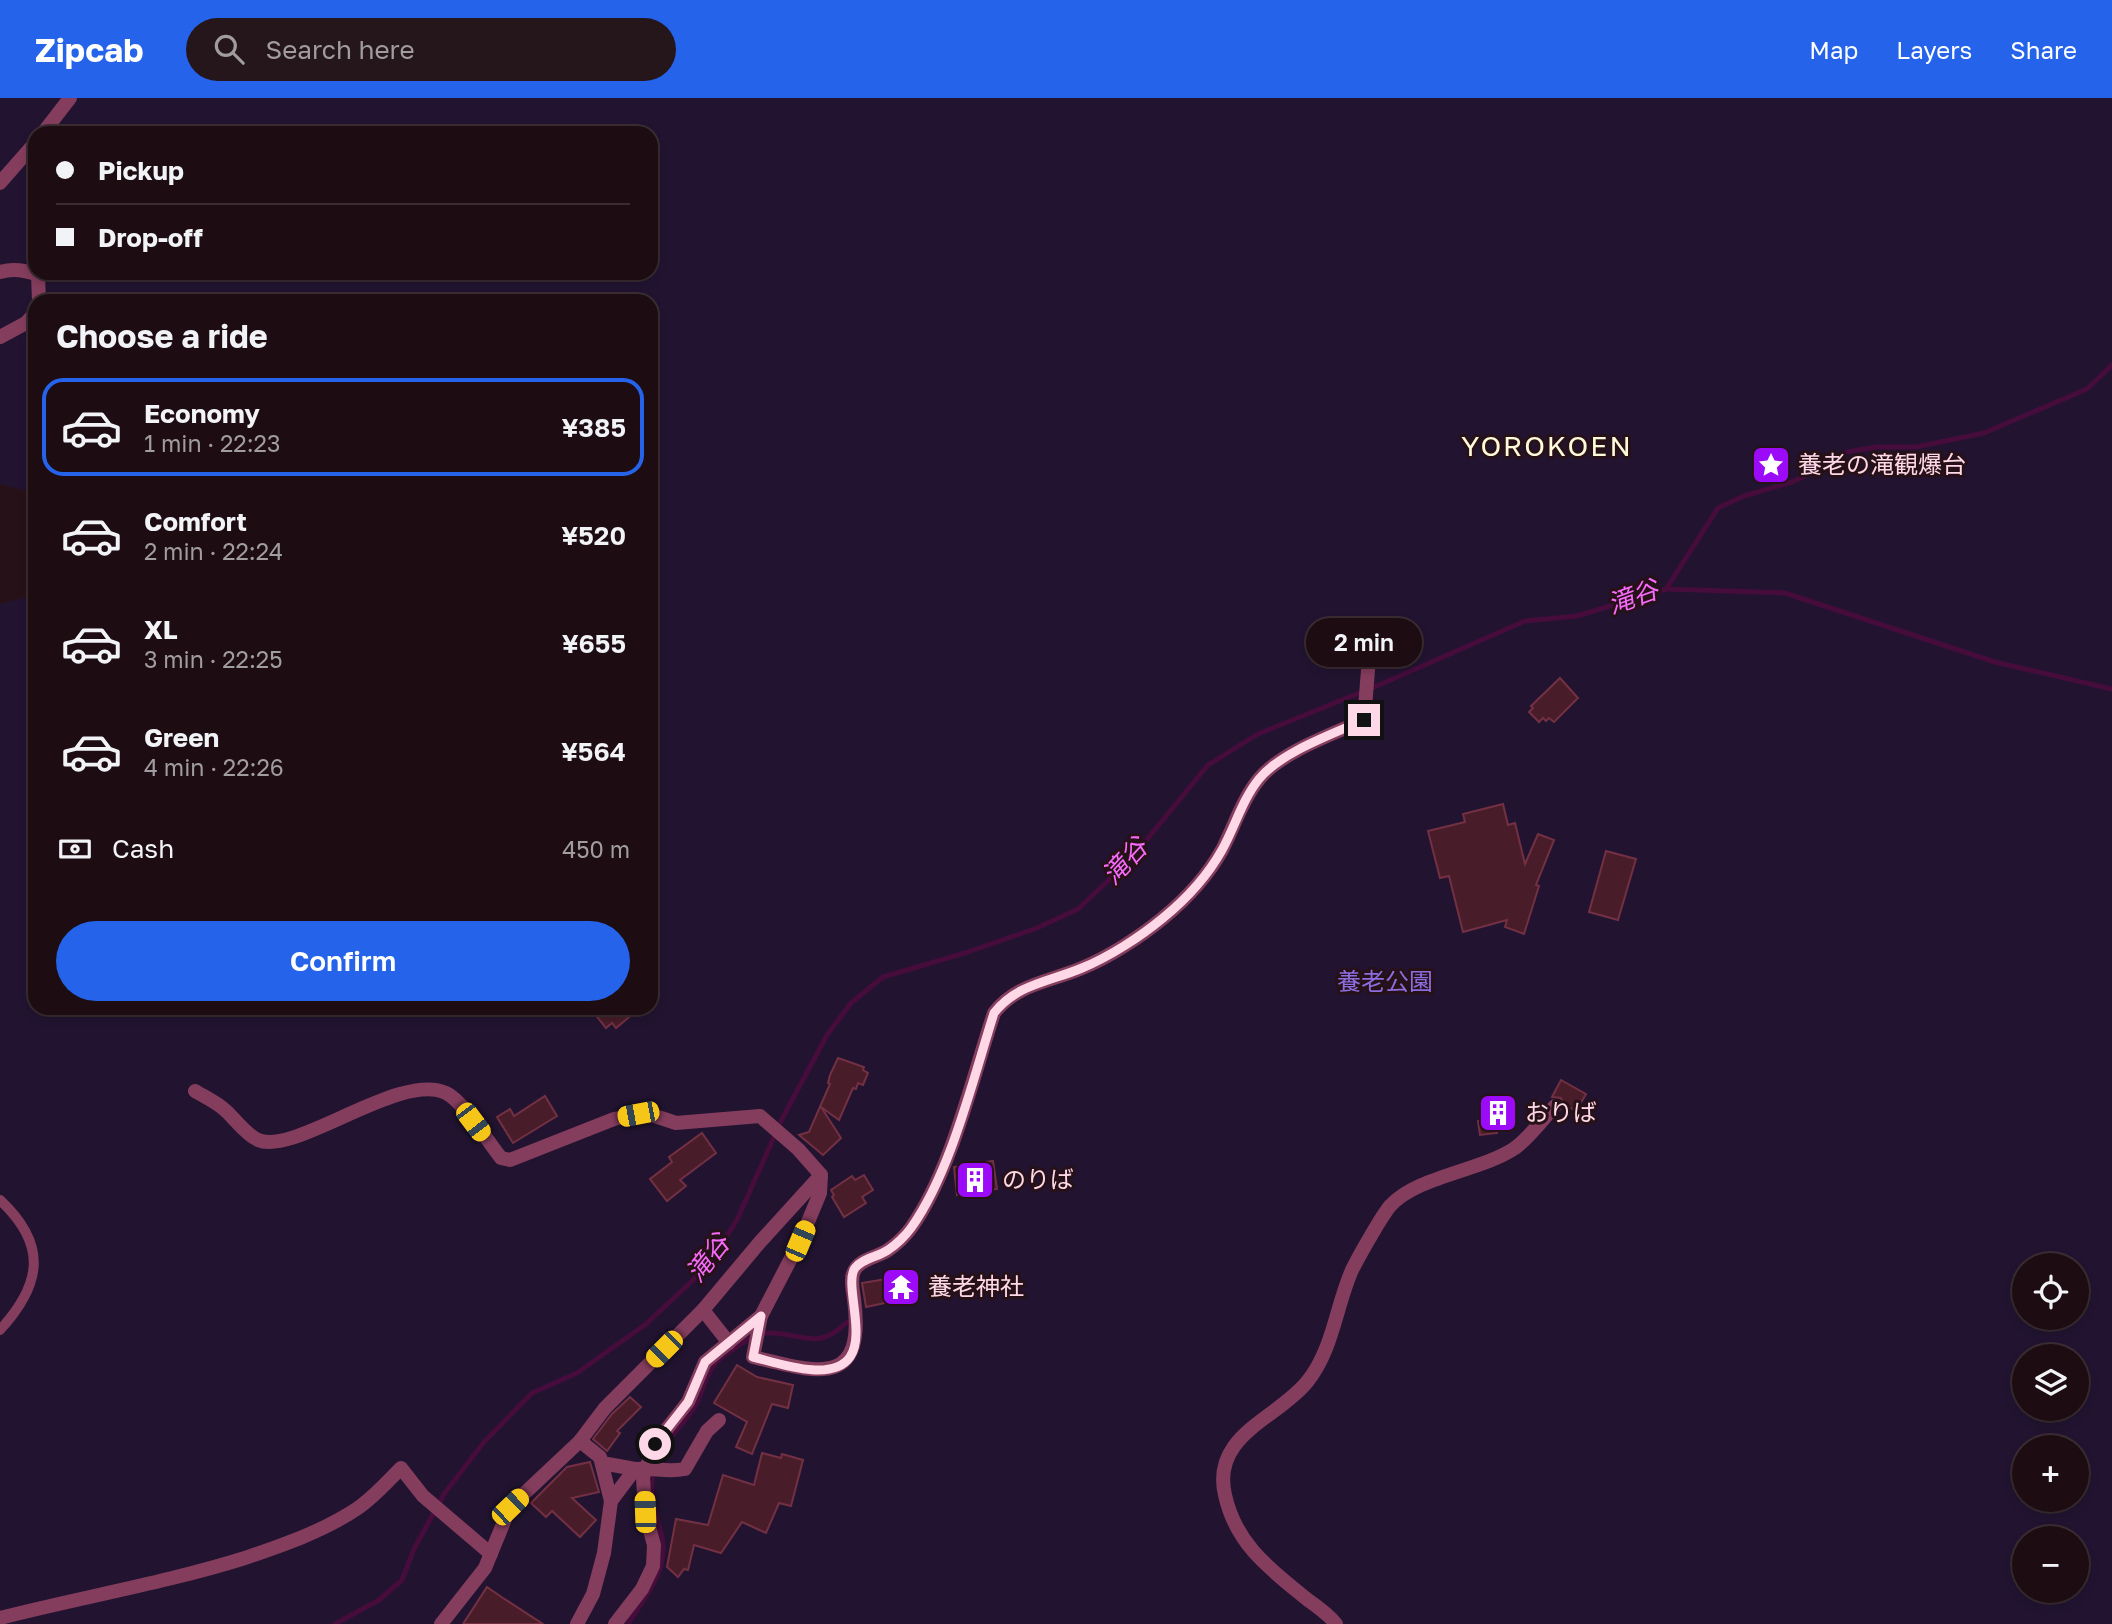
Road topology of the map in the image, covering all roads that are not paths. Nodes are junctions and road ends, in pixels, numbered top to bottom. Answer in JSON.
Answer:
{"nodes":[{"id":1,"x":71,"y":98,"type":"edge"},
{"id":2,"x":49,"y":126,"type":"edge"},
{"id":3,"x":28,"y":151,"type":"edge"},
{"id":4,"x":0,"y":183,"type":"edge"},
{"id":5,"x":28,"y":270,"type":"edge"},
{"id":6,"x":0,"y":272,"type":"edge"},
{"id":7,"x":28,"y":321,"type":"edge"},
{"id":8,"x":0,"y":337,"type":"edge"},
{"id":9,"x":1368,"y":670,"type":"dead end"},
{"id":10,"x":195,"y":1091,"type":"dead end"},
{"id":11,"x":1555,"y":1106,"type":"dead end"},
{"id":12,"x":821,"y":1175,"type":"junction"},
{"id":13,"x":0,"y":1200,"type":"edge"},
{"id":14,"x":703,"y":1310,"type":"junction"},
{"id":15,"x":761,"y":1316,"type":"junction"},
{"id":16,"x":0,"y":1330,"type":"edge"},
{"id":17,"x":729,"y":1343,"type":"junction"},
{"id":18,"x":719,"y":1420,"type":"dead end"},
{"id":19,"x":580,"y":1441,"type":"junction"},
{"id":20,"x":601,"y":1463,"type":"junction"},
{"id":21,"x":648,"y":1469,"type":"junction"},
{"id":22,"x":611,"y":1501,"type":"junction"},
{"id":23,"x":491,"y":1554,"type":"junction"},
{"id":24,"x":0,"y":1618,"type":"edge"},
{"id":25,"x":441,"y":1624,"type":"edge"},
{"id":26,"x":577,"y":1624,"type":"edge"},
{"id":27,"x":615,"y":1624,"type":"edge"},
{"id":28,"x":1336,"y":1624,"type":"edge"}],
"edges":[{"from":1,"to":2,"type":"street"},
{"from":3,"to":4,"type":"street"},
{"from":5,"to":6,"type":"street"},
{"from":7,"to":8,"type":"street"},
{"from":9,"to":15,"type":"street"},
{"from":10,"to":12,"type":"street"},
{"from":11,"to":28,"type":"street"},
{"from":12,"to":14,"type":"street"},
{"from":12,"to":15,"type":"street"},
{"from":13,"to":16,"type":"lane"},
{"from":14,"to":17,"type":"street"},
{"from":14,"to":19,"type":"street"},
{"from":15,"to":17,"type":"street"},
{"from":17,"to":21,"type":"street"},
{"from":18,"to":21,"type":"street"},
{"from":19,"to":20,"type":"street"},
{"from":19,"to":23,"type":"street"},
{"from":20,"to":21,"type":"street"},
{"from":20,"to":22,"type":"street"},
{"from":21,"to":22,"type":"street"},
{"from":21,"to":27,"type":"street"},
{"from":22,"to":26,"type":"street"},
{"from":23,"to":24,"type":"street"},
{"from":23,"to":25,"type":"street"}]}
